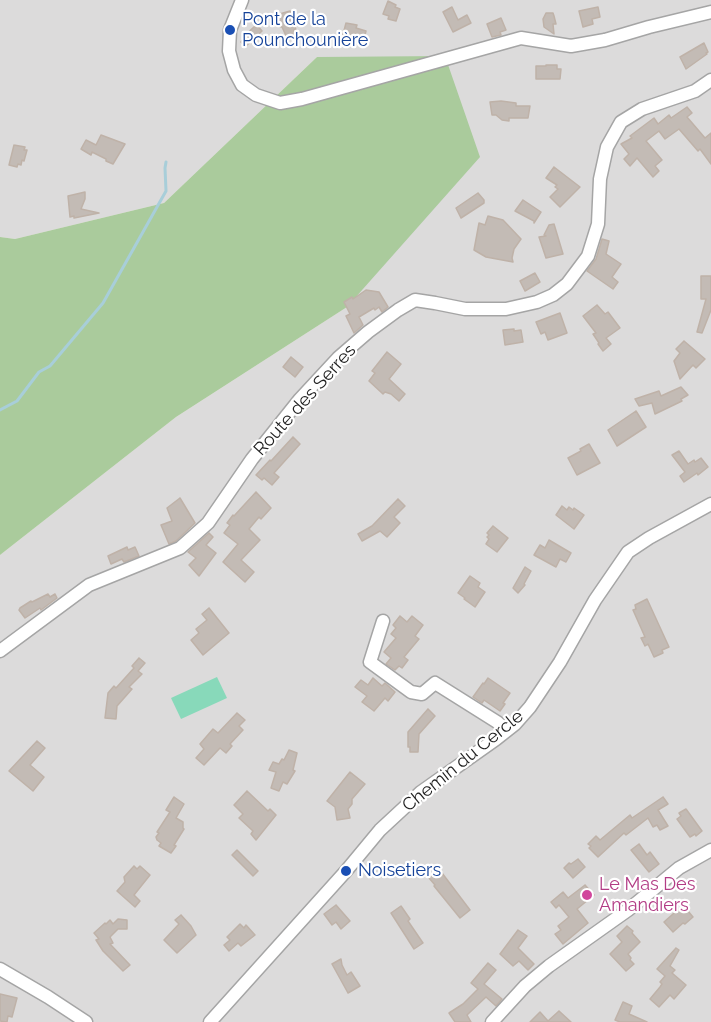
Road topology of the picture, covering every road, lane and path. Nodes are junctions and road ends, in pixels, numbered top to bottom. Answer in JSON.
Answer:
{"nodes":[{"id":1,"x":242,"y":1,"type":"edge"},
{"id":2,"x":711,"y":12,"type":"edge"},
{"id":3,"x":711,"y":80,"type":"edge"},
{"id":4,"x":711,"y":504,"type":"edge"},
{"id":5,"x":383,"y":621,"type":"dead end"},
{"id":6,"x":0,"y":651,"type":"edge"},
{"id":7,"x":506,"y":730,"type":"junction"},
{"id":8,"x":711,"y":850,"type":"edge"},
{"id":9,"x":0,"y":969,"type":"edge"},
{"id":10,"x":86,"y":1022,"type":"edge"},
{"id":11,"x":210,"y":1022,"type":"edge"},
{"id":12,"x":492,"y":1022,"type":"edge"}],
"edges":[{"from":1,"to":2,"type":"street"},
{"from":3,"to":6,"type":"street","name":"Route des Serres"},
{"from":4,"to":7,"type":"street","name":"Chemin du Cercle"},
{"from":5,"to":7,"type":"street"},
{"from":7,"to":11,"type":"street","name":"Chemin du Cercle"},
{"from":8,"to":12,"type":"street"},
{"from":9,"to":10,"type":"street"}]}
